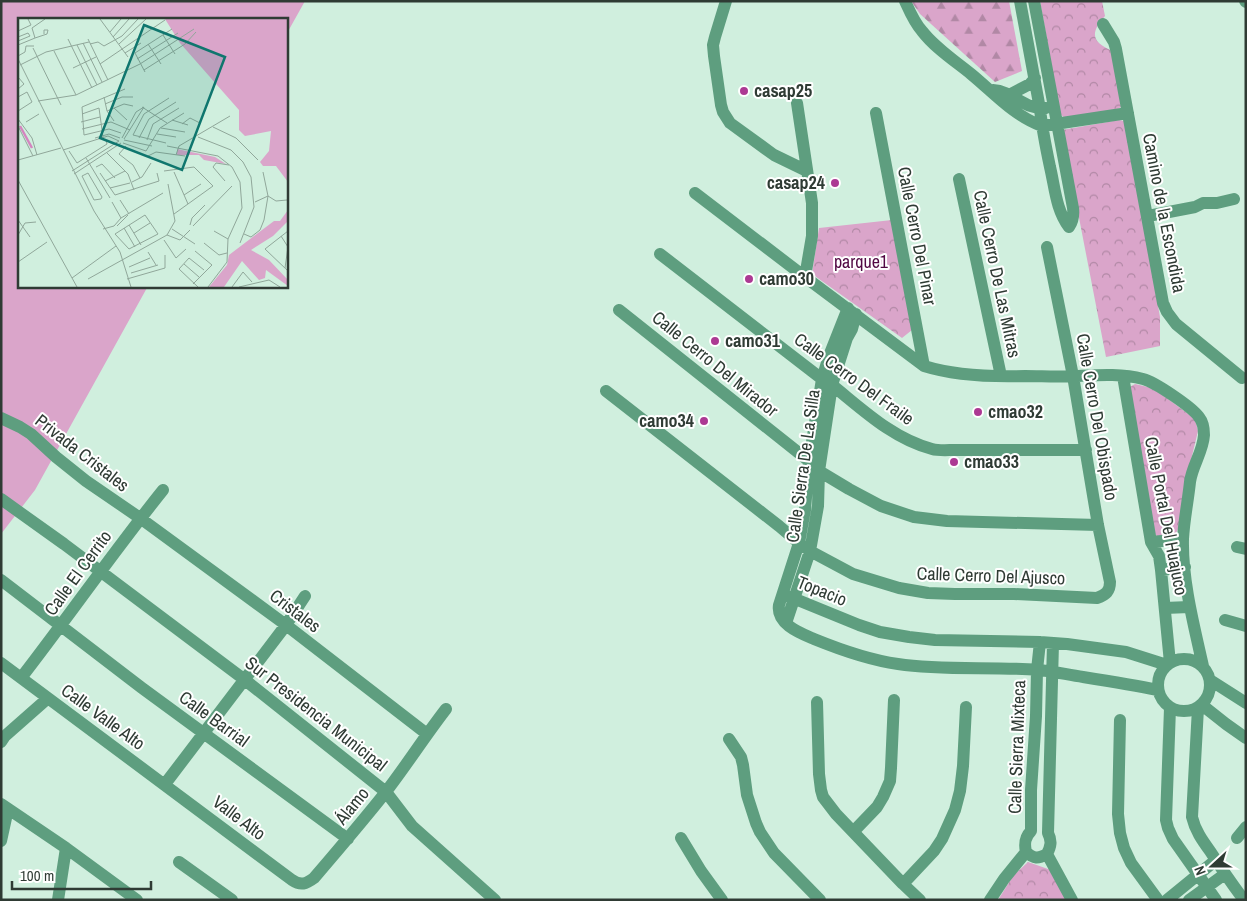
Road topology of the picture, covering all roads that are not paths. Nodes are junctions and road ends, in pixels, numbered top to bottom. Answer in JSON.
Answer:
{"nodes":[{"id":1,"x":726,"y":1,"type":"edge"},
{"id":2,"x":905,"y":1,"type":"edge"},
{"id":3,"x":1020,"y":1,"type":"edge"},
{"id":4,"x":1034,"y":1,"type":"edge"},
{"id":5,"x":1103,"y":24,"type":"dead end"},
{"id":6,"x":1035,"y":78,"type":"junction"},
{"id":7,"x":991,"y":90,"type":"junction"},
{"id":8,"x":1010,"y":95,"type":"junction"},
{"id":9,"x":797,"y":103,"type":"dead end"},
{"id":10,"x":1054,"y":107,"type":"junction"},
{"id":11,"x":1040,"y":109,"type":"junction"},
{"id":12,"x":876,"y":112,"type":"dead end"},
{"id":13,"x":1128,"y":113,"type":"junction"},
{"id":14,"x":1057,"y":124,"type":"junction"},
{"id":15,"x":1042,"y":126,"type":"junction"},
{"id":16,"x":807,"y":171,"type":"junction"},
{"id":17,"x":959,"y":178,"type":"dead end"},
{"id":18,"x":695,"y":192,"type":"dead end"},
{"id":19,"x":1234,"y":199,"type":"dead end"},
{"id":20,"x":1148,"y":216,"type":"junction"},
{"id":21,"x":1047,"y":247,"type":"dead end"},
{"id":22,"x":660,"y":254,"type":"dead end"},
{"id":23,"x":805,"y":277,"type":"junction"},
{"id":24,"x":619,"y":310,"type":"dead end"},
{"id":25,"x":852,"y":311,"type":"junction"},
{"id":26,"x":924,"y":366,"type":"junction"},
{"id":27,"x":1001,"y":376,"type":"junction"},
{"id":28,"x":1073,"y":376,"type":"junction"},
{"id":29,"x":1123,"y":376,"type":"junction"},
{"id":30,"x":1242,"y":378,"type":"dead end"},
{"id":31,"x":827,"y":382,"type":"junction"},
{"id":32,"x":606,"y":391,"type":"dead end"},
{"id":33,"x":1,"y":418,"type":"edge"},
{"id":34,"x":1086,"y":450,"type":"junction"},
{"id":35,"x":809,"y":461,"type":"junction"},
{"id":36,"x":819,"y":472,"type":"junction"},
{"id":37,"x":163,"y":490,"type":"dead end"},
{"id":38,"x":1,"y":499,"type":"edge"},
{"id":39,"x":140,"y":518,"type":"junction"},
{"id":40,"x":1098,"y":525,"type":"junction"},
{"id":41,"x":1183,"y":539,"type":"junction"},
{"id":42,"x":1151,"y":542,"type":"junction"},
{"id":43,"x":799,"y":543,"type":"junction"},
{"id":44,"x":810,"y":551,"type":"junction"},
{"id":45,"x":1185,"y":567,"type":"junction"},
{"id":46,"x":1161,"y":570,"type":"junction"},
{"id":47,"x":100,"y":571,"type":"junction"},
{"id":48,"x":1,"y":580,"type":"edge"},
{"id":49,"x":1107,"y":593,"type":"joint"},
{"id":50,"x":305,"y":596,"type":"dead end"},
{"id":51,"x":788,"y":596,"type":"junction"},
{"id":52,"x":1190,"y":607,"type":"junction"},
{"id":53,"x":1165,"y":608,"type":"junction"},
{"id":54,"x":1225,"y":620,"type":"dead end"},
{"id":55,"x":286,"y":625,"type":"junction"},
{"id":56,"x":61,"y":626,"type":"junction"},
{"id":57,"x":1246,"y":626,"type":"edge"},
{"id":58,"x":1046,"y":642,"type":"junction"},
{"id":59,"x":1,"y":663,"type":"edge"},
{"id":60,"x":1169,"y":664,"type":"junction"},
{"id":61,"x":1202,"y":666,"type":"junction"},
{"id":62,"x":1037,"y":670,"type":"junction"},
{"id":63,"x":1052,"y":672,"type":"junction"},
{"id":64,"x":21,"y":678,"type":"junction"},
{"id":65,"x":245,"y":680,"type":"junction"},
{"id":66,"x":1210,"y":680,"type":"junction"},
{"id":67,"x":1158,"y":690,"type":"junction"},
{"id":68,"x":47,"y":699,"type":"junction"},
{"id":69,"x":894,"y":700,"type":"dead end"},
{"id":70,"x":818,"y":702,"type":"dead end"},
{"id":71,"x":1246,"y":704,"type":"edge"},
{"id":72,"x":966,"y":707,"type":"dead end"},
{"id":73,"x":1200,"y":707,"type":"junction"},
{"id":74,"x":1170,"y":708,"type":"junction"},
{"id":75,"x":446,"y":709,"type":"dead end"},
{"id":76,"x":1036,"y":716,"type":"junction"},
{"id":77,"x":1051,"y":717,"type":"junction"},
{"id":78,"x":1120,"y":720,"type":"dead end"},
{"id":79,"x":204,"y":734,"type":"junction"},
{"id":80,"x":427,"y":734,"type":"junction"},
{"id":81,"x":3,"y":737,"type":"edge"},
{"id":82,"x":1246,"y":738,"type":"edge"},
{"id":83,"x":729,"y":739,"type":"dead end"},
{"id":84,"x":165,"y":784,"type":"junction"},
{"id":85,"x":386,"y":792,"type":"junction"},
{"id":86,"x":5,"y":807,"type":"edge"},
{"id":87,"x":1246,"y":827,"type":"edge"},
{"id":88,"x":1032,"y":831,"type":"junction"},
{"id":89,"x":853,"y":832,"type":"junction"},
{"id":90,"x":1048,"y":833,"type":"junction"},
{"id":91,"x":680,"y":838,"type":"dead end"},
{"id":92,"x":1237,"y":838,"type":"dead end"},
{"id":93,"x":348,"y":839,"type":"junction"},
{"id":94,"x":1,"y":841,"type":"edge"},
{"id":95,"x":66,"y":848,"type":"junction"},
{"id":96,"x":1026,"y":852,"type":"junction"},
{"id":97,"x":1047,"y":854,"type":"junction"},
{"id":98,"x":1216,"y":860,"type":"junction"},
{"id":99,"x":179,"y":862,"type":"dead end"},
{"id":100,"x":1225,"y":874,"type":"junction"},
{"id":101,"x":1197,"y":875,"type":"junction"},
{"id":102,"x":292,"y":880,"type":"joint"},
{"id":103,"x":903,"y":884,"type":"junction"},
{"id":104,"x":1206,"y":887,"type":"junction"},
{"id":105,"x":58,"y":900,"type":"edge"},
{"id":106,"x":137,"y":900,"type":"edge"},
{"id":107,"x":232,"y":900,"type":"edge"},
{"id":108,"x":495,"y":900,"type":"edge"},
{"id":109,"x":722,"y":900,"type":"edge"},
{"id":110,"x":820,"y":900,"type":"edge"},
{"id":111,"x":920,"y":900,"type":"edge"},
{"id":112,"x":990,"y":900,"type":"edge"},
{"id":113,"x":1072,"y":900,"type":"edge"},
{"id":114,"x":1158,"y":900,"type":"edge"},
{"id":115,"x":1167,"y":900,"type":"edge"},
{"id":116,"x":1189,"y":900,"type":"edge"},
{"id":117,"x":1216,"y":900,"type":"edge"},
{"id":118,"x":1244,"y":900,"type":"edge"}],
"edges":[{"from":1,"to":16,"type":"street"},
{"from":2,"to":7,"type":"street"},
{"from":3,"to":6,"type":"street"},
{"from":4,"to":10,"type":"street"},
{"from":5,"to":13,"type":"street","name":"Camino de la Escondida"},
{"from":6,"to":8,"type":"street"},
{"from":6,"to":11,"type":"street"},
{"from":7,"to":8,"type":"street"},
{"from":7,"to":15,"type":"street"},
{"from":8,"to":11,"type":"street"},
{"from":9,"to":16,"type":"street"},
{"from":10,"to":11,"type":"street"},
{"from":10,"to":14,"type":"street"},
{"from":11,"to":15,"type":"street"},
{"from":12,"to":26,"type":"street","name":"Calle Cerro Del Pinar"},
{"from":13,"to":14,"type":"street"},
{"from":13,"to":20,"type":"street","name":"Camino de la Escondida"},
{"from":14,"to":15,"type":"street"},
{"from":14,"to":15,"type":"street"},
{"from":16,"to":23,"type":"street"},
{"from":17,"to":27,"type":"street","name":"Calle Cerro De Las Mitras"},
{"from":18,"to":23,"type":"street"},
{"from":19,"to":20,"type":"street"},
{"from":20,"to":30,"type":"street","name":"Camino de la Escondida"},
{"from":21,"to":28,"type":"street","name":"Calle Cerro Del Obispado"},
{"from":22,"to":31,"type":"street","name":"Calle Cerro Del Fraile"},
{"from":23,"to":25,"type":"street"},
{"from":24,"to":35,"type":"street","name":"Calle Cerro Del Mirador"},
{"from":25,"to":26,"type":"street"},
{"from":25,"to":31,"type":"street","name":"Calle Sierra De La Silla"},
{"from":26,"to":27,"type":"street","name":"Calle Portal Del Huajuco"},
{"from":27,"to":28,"type":"street","name":"Calle Portal Del Huajuco"},
{"from":28,"to":29,"type":"street","name":"Calle Portal Del Huajuco"},
{"from":28,"to":34,"type":"street","name":"Calle Cerro Del Obispado"},
{"from":29,"to":41,"type":"street","name":"Calle Portal Del Huajuco"},
{"from":29,"to":42,"type":"street","name":"Calle Portal Del Huajuco"},
{"from":31,"to":34,"type":"street","name":"Calle Cerro Del Fraile"},
{"from":31,"to":35,"type":"street","name":"Calle Sierra De La Silla"},
{"from":31,"to":36,"type":"street","name":"Calle Sierra De La Silla"},
{"from":32,"to":43,"type":"street","name":"Calle Cerro Del Ajusco"},
{"from":33,"to":39,"type":"street","name":"Privada Cristales"},
{"from":34,"to":40,"type":"street","name":"Calle Cerro Del Obispado"},
{"from":35,"to":36,"type":"street","name":"Calle Cerro Del Mirador"},
{"from":35,"to":43,"type":"street","name":"Calle Sierra De La Silla"},
{"from":36,"to":40,"type":"street","name":"Calle Cerro Del Mirador"},
{"from":36,"to":44,"type":"street","name":"Calle Sierra De La Silla"},
{"from":37,"to":39,"type":"street","name":"Calle El Cerrito"},
{"from":38,"to":47,"type":"street","name":"Sur Presidencia Municipal"},
{"from":39,"to":47,"type":"street","name":"Calle El Cerrito"},
{"from":39,"to":55,"type":"street","name":"Cristales"},
{"from":40,"to":49,"type":"street","name":"Calle Cerro Del Obispado"},
{"from":41,"to":42,"type":"street"},
{"from":41,"to":45,"type":"street","name":"Calle Portal Del Huajuco"},
{"from":42,"to":46,"type":"street","name":"Calle Portal Del Huajuco"},
{"from":43,"to":44,"type":"street","name":"Calle Cerro Del Ajusco"},
{"from":43,"to":51,"type":"street","name":"Calle Sierra De La Silla"},
{"from":44,"to":49,"type":"street","name":"Calle Cerro Del Ajusco"},
{"from":44,"to":51,"type":"street","name":"Calle Sierra De La Silla"},
{"from":45,"to":46,"type":"street"},
{"from":45,"to":52,"type":"street","name":"Calle Portal Del Huajuco"},
{"from":46,"to":53,"type":"street","name":"Calle Portal Del Huajuco"},
{"from":47,"to":56,"type":"street","name":"Calle El Cerrito"},
{"from":47,"to":65,"type":"street","name":"Sur Presidencia Municipal"},
{"from":48,"to":56,"type":"street","name":"Calle Barrial"},
{"from":50,"to":55,"type":"street"},
{"from":51,"to":58,"type":"street","name":"Topacio"},
{"from":51,"to":62,"type":"street","name":"Calle Sierra De La Silla"},
{"from":52,"to":53,"type":"street"},
{"from":52,"to":61,"type":"street","name":"Calle Portal Del Huajuco"},
{"from":53,"to":60,"type":"street","name":"Calle Portal Del Huajuco"},
{"from":54,"to":57,"type":"street"},
{"from":55,"to":65,"type":"street"},
{"from":55,"to":80,"type":"street","name":"Cristales"},
{"from":56,"to":64,"type":"street","name":"Calle El Cerrito"},
{"from":56,"to":79,"type":"street","name":"Calle Barrial"},
{"from":58,"to":60,"type":"street","name":"Topacio"},
{"from":58,"to":62,"type":"street","name":"Calle Sierra Mixteca"},
{"from":58,"to":63,"type":"street"},
{"from":59,"to":64,"type":"street","name":"Calle Valle Alto"},
{"from":60,"to":61,"type":"street"},
{"from":60,"to":67,"type":"street"},
{"from":61,"to":66,"type":"street"},
{"from":62,"to":63,"type":"street"},
{"from":62,"to":76,"type":"street","name":"Calle Sierra Mixteca"},
{"from":63,"to":67,"type":"street"},
{"from":63,"to":77,"type":"street"},
{"from":64,"to":68,"type":"street","name":"Calle Valle Alto"},
{"from":65,"to":79,"type":"street"},
{"from":65,"to":85,"type":"street","name":"Sur Presidencia Municipal"},
{"from":66,"to":71,"type":"street"},
{"from":66,"to":73,"type":"street"},
{"from":67,"to":74,"type":"street"},
{"from":68,"to":81,"type":"street"},
{"from":68,"to":84,"type":"street","name":"Calle Valle Alto"},
{"from":69,"to":89,"type":"street"},
{"from":70,"to":89,"type":"street"},
{"from":72,"to":103,"type":"street"},
{"from":73,"to":74,"type":"street"},
{"from":73,"to":82,"type":"street"},
{"from":73,"to":98,"type":"street"},
{"from":74,"to":101,"type":"street"},
{"from":75,"to":80,"type":"street","name":"Álamo"},
{"from":76,"to":77,"type":"street"},
{"from":76,"to":88,"type":"street","name":"Calle Sierra Mixteca"},
{"from":77,"to":90,"type":"street"},
{"from":78,"to":114,"type":"street"},
{"from":79,"to":84,"type":"street"},
{"from":79,"to":93,"type":"street","name":"Calle Barrial"},
{"from":80,"to":85,"type":"street","name":"Álamo"},
{"from":83,"to":110,"type":"street"},
{"from":84,"to":102,"type":"street","name":"Valle Alto"},
{"from":85,"to":93,"type":"street","name":"Álamo"},
{"from":85,"to":108,"type":"street","name":"Sur Presidencia Municipal"},
{"from":86,"to":94,"type":"street"},
{"from":86,"to":95,"type":"street"},
{"from":87,"to":92,"type":"street"},
{"from":88,"to":90,"type":"street"},
{"from":88,"to":96,"type":"street","name":"Calle Sierra Mixteca"},
{"from":89,"to":103,"type":"street"},
{"from":90,"to":97,"type":"street"},
{"from":91,"to":109,"type":"street"},
{"from":93,"to":102,"type":"street","name":"Álamo"},
{"from":95,"to":105,"type":"street"},
{"from":95,"to":106,"type":"street"},
{"from":96,"to":97,"type":"street"},
{"from":96,"to":112,"type":"street","name":"Calle Sierra Mixteca"},
{"from":97,"to":113,"type":"street"},
{"from":98,"to":100,"type":"street"},
{"from":98,"to":101,"type":"street"},
{"from":99,"to":107,"type":"street"},
{"from":100,"to":104,"type":"street"},
{"from":100,"to":118,"type":"street"},
{"from":101,"to":104,"type":"street"},
{"from":101,"to":115,"type":"street"},
{"from":103,"to":111,"type":"street"},
{"from":104,"to":116,"type":"street"},
{"from":104,"to":117,"type":"street"}]}
